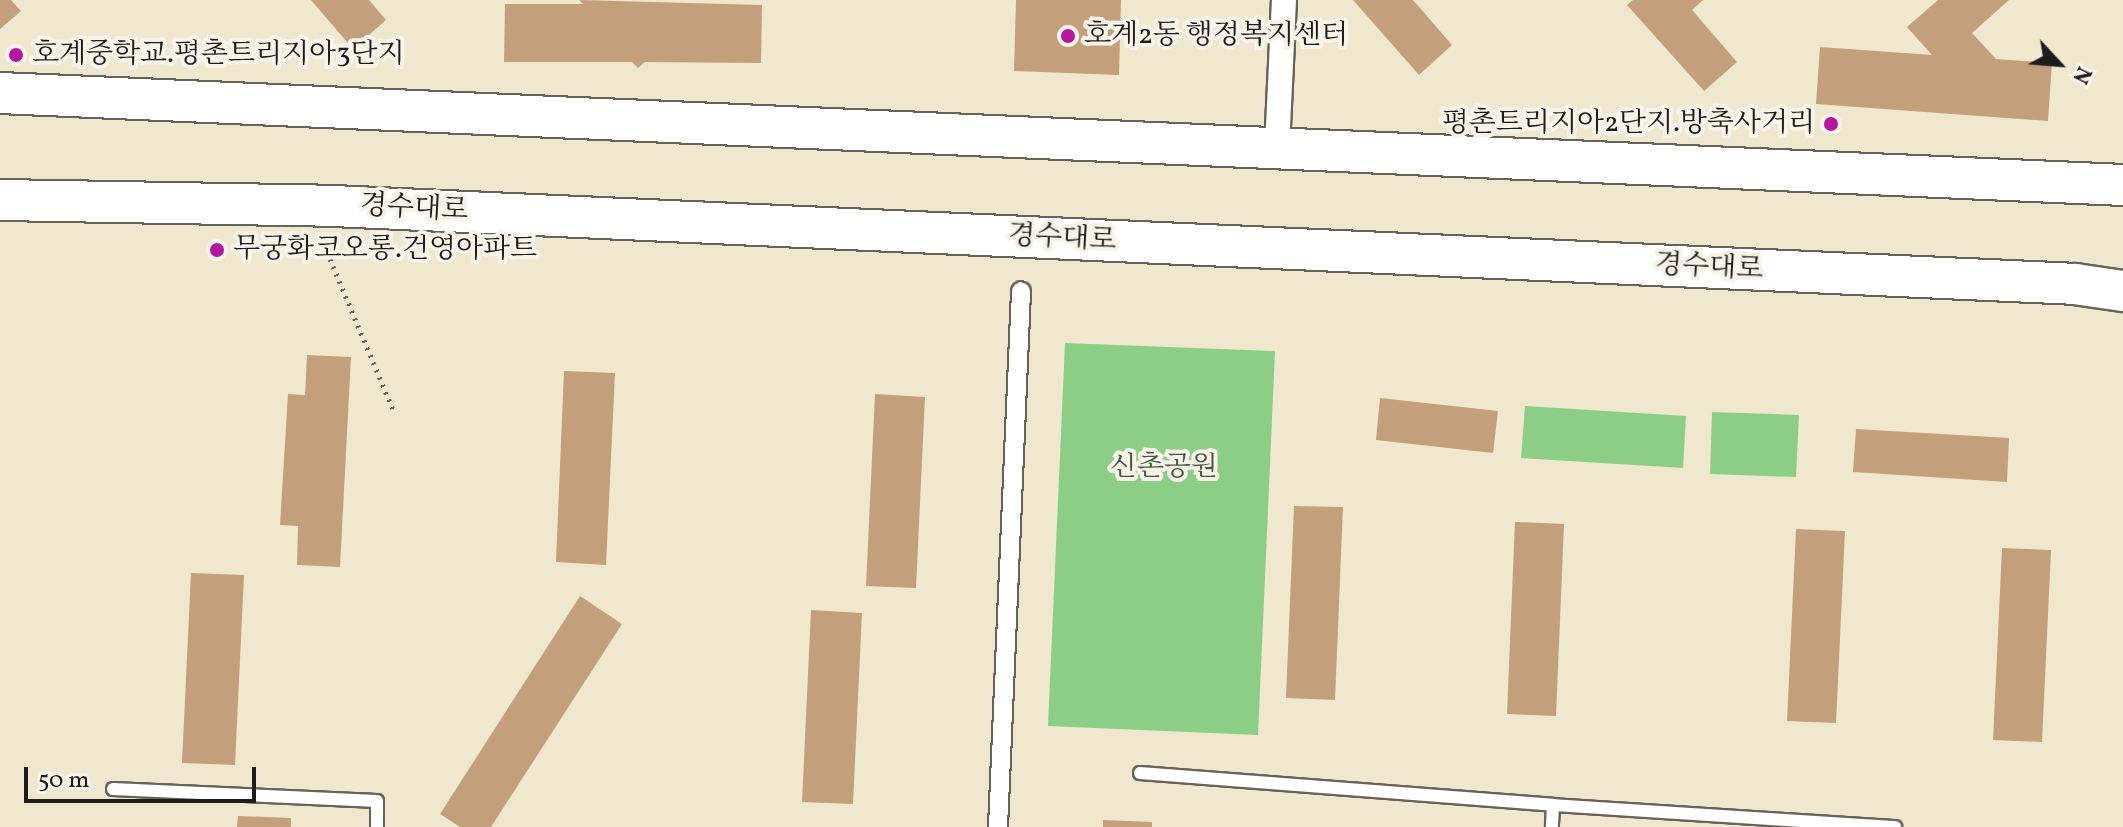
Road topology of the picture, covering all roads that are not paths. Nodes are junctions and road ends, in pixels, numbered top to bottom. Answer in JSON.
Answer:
{"nodes":[{"id":1,"x":1284,"y":0,"type":"edge"},
{"id":2,"x":0,"y":93,"type":"edge"},
{"id":3,"x":1277,"y":148,"type":"junction"},
{"id":4,"x":2123,"y":185,"type":"edge"},
{"id":5,"x":0,"y":200,"type":"edge"},
{"id":6,"x":1021,"y":291,"type":"dead end"},
{"id":7,"x":2123,"y":291,"type":"edge"},
{"id":8,"x":1140,"y":773,"type":"dead end"},
{"id":9,"x":113,"y":789,"type":"dead end"},
{"id":10,"x":1553,"y":805,"type":"junction"},
{"id":11,"x":377,"y":827,"type":"edge"},
{"id":12,"x":998,"y":827,"type":"edge"},
{"id":13,"x":1552,"y":827,"type":"edge"},
{"id":14,"x":1895,"y":827,"type":"edge"}],
"edges":[{"from":1,"to":3,"type":"street"},
{"from":2,"to":3,"type":"main road"},
{"from":3,"to":4,"type":"main road"},
{"from":5,"to":7,"type":"main road","name":"경수대로"},
{"from":6,"to":12,"type":"street"},
{"from":8,"to":10,"type":"lane"},
{"from":9,"to":11,"type":"lane"},
{"from":10,"to":13,"type":"lane"},
{"from":10,"to":14,"type":"lane"}]}
